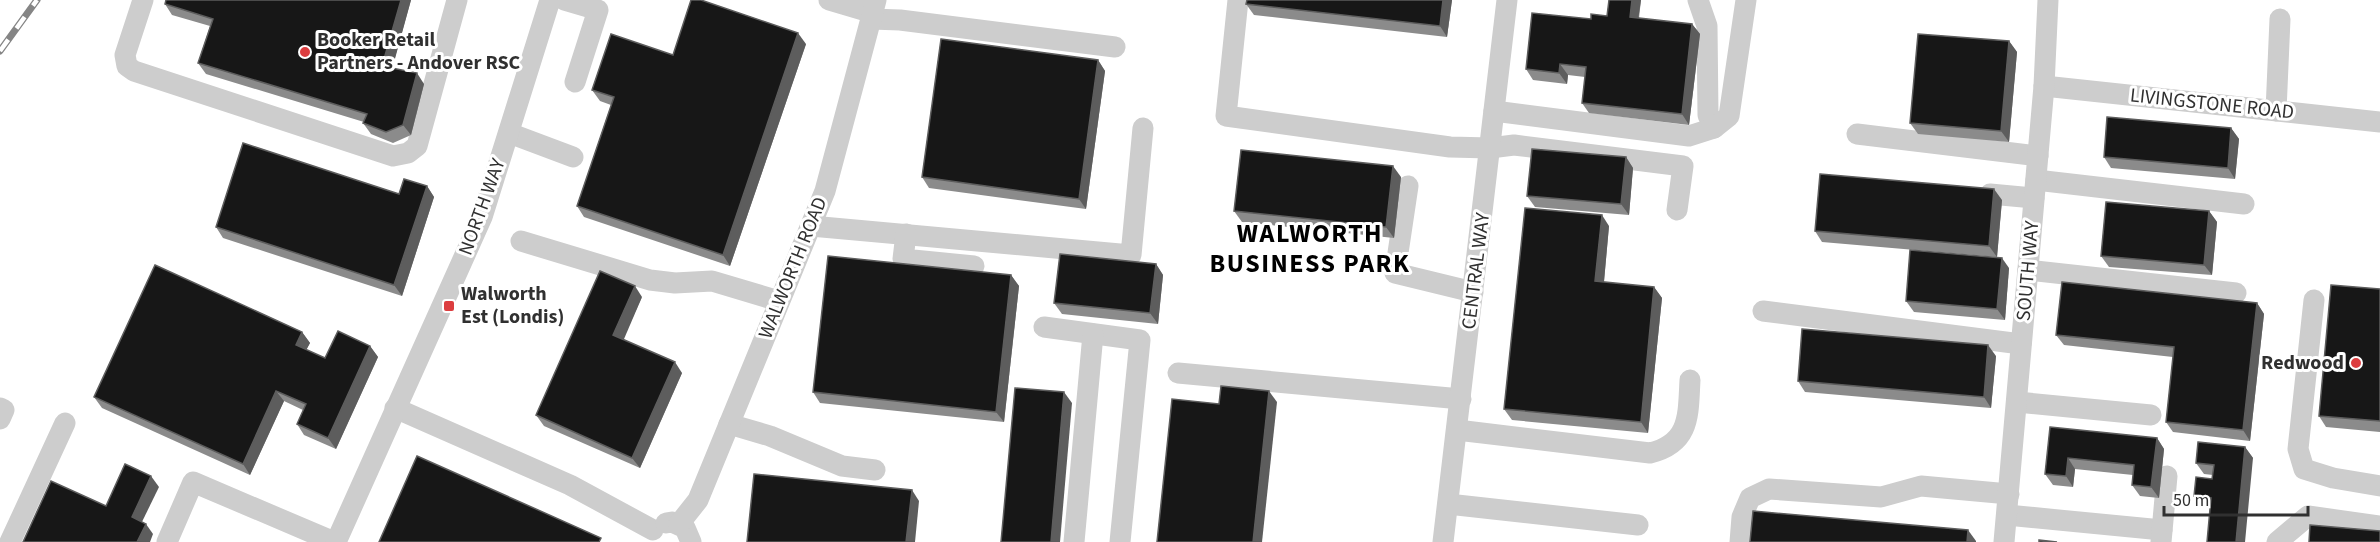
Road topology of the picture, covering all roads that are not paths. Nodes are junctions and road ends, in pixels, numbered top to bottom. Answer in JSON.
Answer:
{"nodes":[{"id":1,"x":143,"y":0,"type":"edge"},
{"id":2,"x":458,"y":0,"type":"edge"},
{"id":3,"x":550,"y":0,"type":"edge"},
{"id":4,"x":564,"y":0,"type":"edge"},
{"id":5,"x":829,"y":0,"type":"edge"},
{"id":6,"x":1238,"y":0,"type":"edge"},
{"id":7,"x":1507,"y":0,"type":"edge"},
{"id":8,"x":1698,"y":0,"type":"edge"},
{"id":9,"x":1746,"y":0,"type":"edge"},
{"id":10,"x":2048,"y":0,"type":"edge"},
{"id":11,"x":873,"y":11,"type":"edge"},
{"id":12,"x":2280,"y":19,"type":"dead end"},
{"id":13,"x":1115,"y":47,"type":"dead end"},
{"id":14,"x":575,"y":82,"type":"dead end"},
{"id":15,"x":2044,"y":86,"type":"junction"},
{"id":16,"x":1494,"y":111,"type":"junction"},
{"id":17,"x":2276,"y":111,"type":"junction"},
{"id":18,"x":2380,"y":122,"type":"edge"},
{"id":19,"x":1143,"y":128,"type":"dead end"},
{"id":20,"x":1714,"y":128,"type":"junction"},
{"id":21,"x":509,"y":133,"type":"junction"},
{"id":22,"x":1857,"y":134,"type":"dead end"},
{"id":23,"x":1490,"y":148,"type":"junction"},
{"id":24,"x":2038,"y":156,"type":"junction"},
{"id":25,"x":573,"y":157,"type":"dead end"},
{"id":26,"x":1408,"y":186,"type":"dead end"},
{"id":27,"x":2035,"y":189,"type":"junction"},
{"id":28,"x":1990,"y":194,"type":"edge"},
{"id":29,"x":2244,"y":204,"type":"dead end"},
{"id":30,"x":1677,"y":210,"type":"dead end"},
{"id":31,"x":810,"y":226,"type":"junction"},
{"id":32,"x":906,"y":234,"type":"junction"},
{"id":33,"x":521,"y":241,"type":"dead end"},
{"id":34,"x":974,"y":267,"type":"dead end"},
{"id":35,"x":2028,"y":270,"type":"junction"},
{"id":36,"x":1473,"y":292,"type":"junction"},
{"id":37,"x":2236,"y":293,"type":"dead end"},
{"id":38,"x":2314,"y":300,"type":"dead end"},
{"id":39,"x":779,"y":301,"type":"junction"},
{"id":40,"x":1763,"y":311,"type":"dead end"},
{"id":41,"x":1044,"y":327,"type":"dead end"},
{"id":42,"x":1093,"y":334,"type":"junction"},
{"id":43,"x":2021,"y":344,"type":"junction"},
{"id":44,"x":1178,"y":374,"type":"dead end"},
{"id":45,"x":1690,"y":380,"type":"dead end"},
{"id":46,"x":1461,"y":399,"type":"junction"},
{"id":47,"x":2017,"y":402,"type":"junction"},
{"id":48,"x":0,"y":408,"type":"edge"},
{"id":49,"x":395,"y":408,"type":"junction"},
{"id":50,"x":2151,"y":415,"type":"dead end"},
{"id":51,"x":0,"y":419,"type":"edge"},
{"id":52,"x":65,"y":423,"type":"dead end"},
{"id":53,"x":729,"y":424,"type":"junction"},
{"id":54,"x":1457,"y":430,"type":"junction"},
{"id":55,"x":875,"y":470,"type":"dead end"},
{"id":56,"x":2168,"y":476,"type":"dead end"},
{"id":57,"x":2380,"y":486,"type":"edge"},
{"id":58,"x":2009,"y":494,"type":"junction"},
{"id":59,"x":1448,"y":504,"type":"junction"},
{"id":60,"x":2007,"y":515,"type":"junction"},
{"id":61,"x":679,"y":524,"type":"junction"},
{"id":62,"x":1638,"y":525,"type":"dead end"},
{"id":63,"x":2380,"y":526,"type":"edge"},
{"id":64,"x":651,"y":536,"type":"edge"},
{"id":65,"x":2161,"y":536,"type":"edge"},
{"id":66,"x":10,"y":542,"type":"edge"},
{"id":67,"x":167,"y":542,"type":"edge"},
{"id":68,"x":335,"y":542,"type":"edge"},
{"id":69,"x":691,"y":542,"type":"edge"},
{"id":70,"x":1074,"y":542,"type":"edge"},
{"id":71,"x":1120,"y":542,"type":"edge"},
{"id":72,"x":1443,"y":542,"type":"edge"},
{"id":73,"x":1740,"y":542,"type":"edge"},
{"id":74,"x":2004,"y":542,"type":"edge"},
{"id":75,"x":2277,"y":542,"type":"edge"}],
"edges":[{"from":1,"to":2,"type":"street"},
{"from":3,"to":21,"type":"street","name":"NORTH WAY"},
{"from":4,"to":14,"type":"street"},
{"from":5,"to":11,"type":"street"},
{"from":6,"to":23,"type":"street"},
{"from":7,"to":16,"type":"street","name":"CENTRAL WAY"},
{"from":8,"to":20,"type":"street"},
{"from":9,"to":20,"type":"street"},
{"from":10,"to":15,"type":"street","name":"SOUTH WAY"},
{"from":11,"to":13,"type":"street"},
{"from":11,"to":31,"type":"street","name":"WALWORTH ROAD"},
{"from":12,"to":17,"type":"street"},
{"from":15,"to":17,"type":"street","name":"LIVINGSTONE ROAD"},
{"from":15,"to":24,"type":"street","name":"SOUTH WAY"},
{"from":16,"to":20,"type":"street"},
{"from":16,"to":23,"type":"street","name":"CENTRAL WAY"},
{"from":17,"to":18,"type":"street","name":"LIVINGSTONE ROAD"},
{"from":19,"to":32,"type":"street"},
{"from":21,"to":25,"type":"street"},
{"from":21,"to":49,"type":"street","name":"NORTH WAY"},
{"from":22,"to":24,"type":"street"},
{"from":23,"to":30,"type":"street"},
{"from":23,"to":36,"type":"street","name":"CENTRAL WAY"},
{"from":24,"to":27,"type":"street","name":"SOUTH WAY"},
{"from":26,"to":36,"type":"street"},
{"from":27,"to":28,"type":"street"},
{"from":27,"to":29,"type":"street"},
{"from":27,"to":35,"type":"street","name":"SOUTH WAY"},
{"from":31,"to":32,"type":"street"},
{"from":31,"to":39,"type":"street","name":"WALWORTH ROAD"},
{"from":32,"to":34,"type":"street"},
{"from":33,"to":39,"type":"street"},
{"from":35,"to":37,"type":"street"},
{"from":35,"to":43,"type":"street","name":"SOUTH WAY"},
{"from":36,"to":46,"type":"street","name":"CENTRAL WAY"},
{"from":38,"to":57,"type":"street"},
{"from":39,"to":53,"type":"street","name":"WALWORTH ROAD"},
{"from":40,"to":43,"type":"street"},
{"from":41,"to":42,"type":"street"},
{"from":42,"to":70,"type":"street"},
{"from":42,"to":71,"type":"street"},
{"from":43,"to":47,"type":"street","name":"SOUTH WAY"},
{"from":44,"to":46,"type":"street"},
{"from":45,"to":54,"type":"street"},
{"from":46,"to":54,"type":"street","name":"CENTRAL WAY"},
{"from":47,"to":50,"type":"street"},
{"from":47,"to":58,"type":"street","name":"SOUTH WAY"},
{"from":48,"to":51,"type":"street"},
{"from":49,"to":64,"type":"street"},
{"from":49,"to":68,"type":"street","name":"NORTH WAY"},
{"from":52,"to":66,"type":"street"},
{"from":53,"to":55,"type":"street"},
{"from":53,"to":61,"type":"street","name":"WALWORTH ROAD"},
{"from":54,"to":59,"type":"street","name":"CENTRAL WAY"},
{"from":56,"to":65,"type":"street"},
{"from":58,"to":60,"type":"street","name":"SOUTH WAY"},
{"from":58,"to":73,"type":"street"},
{"from":59,"to":62,"type":"street"},
{"from":59,"to":72,"type":"street","name":"CENTRAL WAY"},
{"from":60,"to":65,"type":"street"},
{"from":60,"to":74,"type":"street","name":"SOUTH WAY"},
{"from":61,"to":64,"type":"street"},
{"from":61,"to":69,"type":"street"},
{"from":63,"to":75,"type":"street"},
{"from":67,"to":68,"type":"street"}]}
